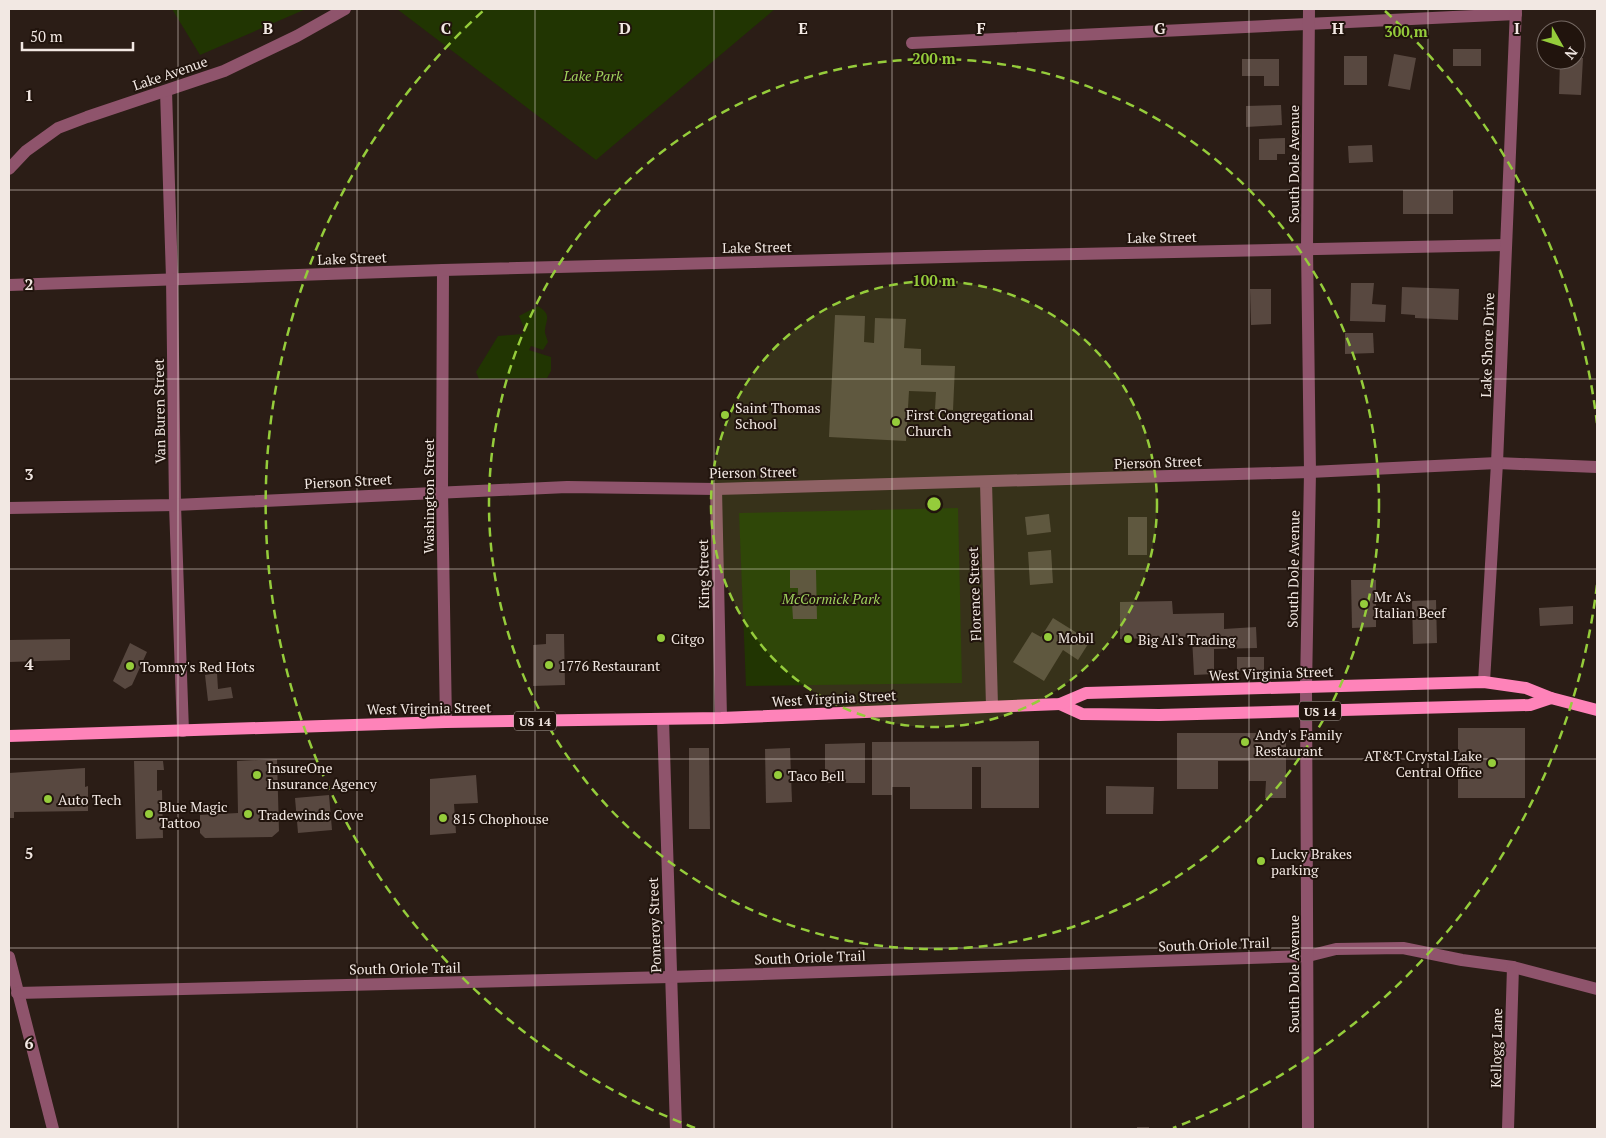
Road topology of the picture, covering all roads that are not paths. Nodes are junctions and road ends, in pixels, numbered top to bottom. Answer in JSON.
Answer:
{"nodes":[{"id":1,"x":345,"y":9,"type":"edge"},
{"id":2,"x":1309,"y":9,"type":"edge"},
{"id":3,"x":1516,"y":12,"type":"edge"},
{"id":4,"x":1309,"y":24,"type":"junction"},
{"id":5,"x":912,"y":43,"type":"dead end"},
{"id":6,"x":166,"y":91,"type":"junction"},
{"id":7,"x":9,"y":169,"type":"edge"},
{"id":8,"x":1506,"y":244,"type":"junction"},
{"id":9,"x":1308,"y":248,"type":"junction"},
{"id":10,"x":443,"y":270,"type":"junction"},
{"id":11,"x":172,"y":278,"type":"junction"},
{"id":12,"x":9,"y":285,"type":"edge"},
{"id":13,"x":1498,"y":463,"type":"junction"},
{"id":14,"x":1597,"y":467,"type":"edge"},
{"id":15,"x":1310,"y":472,"type":"junction"},
{"id":16,"x":986,"y":482,"type":"junction"},
{"id":17,"x":716,"y":489,"type":"junction"},
{"id":18,"x":442,"y":491,"type":"junction"},
{"id":19,"x":175,"y":505,"type":"junction"},
{"id":20,"x":9,"y":508,"type":"edge"},
{"id":21,"x":1484,"y":682,"type":"junction"},
{"id":22,"x":1306,"y":687,"type":"junction"},
{"id":23,"x":1158,"y":691,"type":"junction"},
{"id":24,"x":1552,"y":698,"type":"junction"},
{"id":25,"x":1060,"y":704,"type":"junction"},
{"id":26,"x":992,"y":706,"type":"junction"},
{"id":27,"x":1597,"y":710,"type":"edge"},
{"id":28,"x":1307,"y":711,"type":"junction"},
{"id":29,"x":1159,"y":715,"type":"junction"},
{"id":30,"x":721,"y":718,"type":"junction"},
{"id":31,"x":663,"y":719,"type":"junction"},
{"id":32,"x":446,"y":722,"type":"junction"},
{"id":33,"x":184,"y":731,"type":"junction"},
{"id":34,"x":9,"y":736,"type":"edge"},
{"id":35,"x":1308,"y":956,"type":"junction"},
{"id":36,"x":9,"y":957,"type":"edge"},
{"id":37,"x":1513,"y":967,"type":"junction"},
{"id":38,"x":670,"y":977,"type":"junction"},
{"id":39,"x":1597,"y":989,"type":"edge"},
{"id":40,"x":18,"y":993,"type":"junction"},
{"id":41,"x":53,"y":1129,"type":"edge"},
{"id":42,"x":676,"y":1129,"type":"edge"},
{"id":43,"x":1308,"y":1129,"type":"edge"},
{"id":44,"x":1508,"y":1129,"type":"edge"}],
"edges":[{"from":1,"to":6,"type":"street","name":"Lake Avenue"},
{"from":2,"to":4,"type":"street","name":"South Dole Avenue"},
{"from":3,"to":4,"type":"street"},
{"from":3,"to":8,"type":"street","name":"Lake Shore Drive"},
{"from":4,"to":5,"type":"street"},
{"from":4,"to":9,"type":"street","name":"South Dole Avenue"},
{"from":6,"to":7,"type":"street","name":"Lake Avenue"},
{"from":6,"to":11,"type":"street","name":"Van Buren Street"},
{"from":8,"to":9,"type":"street","name":"Lake Street"},
{"from":8,"to":13,"type":"street","name":"Lake Shore Drive"},
{"from":9,"to":10,"type":"street","name":"Lake Street"},
{"from":9,"to":15,"type":"street","name":"South Dole Avenue"},
{"from":10,"to":11,"type":"street","name":"Lake Street"},
{"from":10,"to":18,"type":"street","name":"Washington Street"},
{"from":11,"to":12,"type":"street","name":"Lake Street"},
{"from":11,"to":19,"type":"street","name":"Van Buren Street"},
{"from":13,"to":14,"type":"street","name":"Pierson Street"},
{"from":13,"to":15,"type":"street","name":"Pierson Street"},
{"from":13,"to":21,"type":"street","name":"Lake Shore Drive"},
{"from":15,"to":16,"type":"street","name":"Pierson Street"},
{"from":15,"to":22,"type":"street","name":"South Dole Avenue"},
{"from":16,"to":17,"type":"street","name":"Pierson Street"},
{"from":16,"to":26,"type":"street","name":"Florence Street"},
{"from":17,"to":18,"type":"street","name":"Pierson Street"},
{"from":17,"to":30,"type":"street","name":"King Street"},
{"from":18,"to":19,"type":"street","name":"Pierson Street"},
{"from":18,"to":32,"type":"street","name":"Washington Street"},
{"from":19,"to":20,"type":"street","name":"Pierson Street"},
{"from":19,"to":33,"type":"street","name":"Van Buren Street"},
{"from":21,"to":22,"type":"main road","name":"West Virginia Street","number":"US 14"},
{"from":21,"to":24,"type":"main road","number":"US 14"},
{"from":22,"to":23,"type":"main road","name":"West Virginia Street","number":"US 14"},
{"from":22,"to":28,"type":"street","name":"South Dole Avenue"},
{"from":23,"to":25,"type":"main road","name":"West Virginia Street","number":"US 14"},
{"from":23,"to":29,"type":"main road"},
{"from":24,"to":27,"type":"main road","number":"US 14"},
{"from":24,"to":28,"type":"main road","name":"West Virginia Street","number":"US 14"},
{"from":25,"to":26,"type":"main road","name":"West Virginia Street","number":"US 14"},
{"from":25,"to":29,"type":"main road","name":"West Virginia Street","number":"US 14"},
{"from":26,"to":30,"type":"main road","name":"West Virginia Street","number":"US 14"},
{"from":28,"to":29,"type":"main road","name":"West Virginia Street","number":"US 14"},
{"from":28,"to":35,"type":"street","name":"South Dole Avenue"},
{"from":30,"to":31,"type":"main road","name":"West Virginia Street","number":"US 14"},
{"from":31,"to":32,"type":"main road","name":"West Virginia Street","number":"US 14"},
{"from":31,"to":38,"type":"street","name":"Pomeroy Street"},
{"from":32,"to":33,"type":"main road","name":"West Virginia Street","number":"US 14"},
{"from":33,"to":34,"type":"main road","name":"West Virginia Street","number":"US 14"},
{"from":35,"to":37,"type":"street","name":"South Oriole Trail"},
{"from":35,"to":38,"type":"street","name":"South Oriole Trail"},
{"from":35,"to":43,"type":"street","name":"South Dole Avenue"},
{"from":36,"to":40,"type":"street"},
{"from":37,"to":39,"type":"street","name":"South Oriole Trail"},
{"from":37,"to":44,"type":"street","name":"Kellogg Lane"},
{"from":38,"to":40,"type":"street","name":"South Oriole Trail"},
{"from":38,"to":42,"type":"street","name":"Pomeroy Street"},
{"from":40,"to":41,"type":"street"}]}
